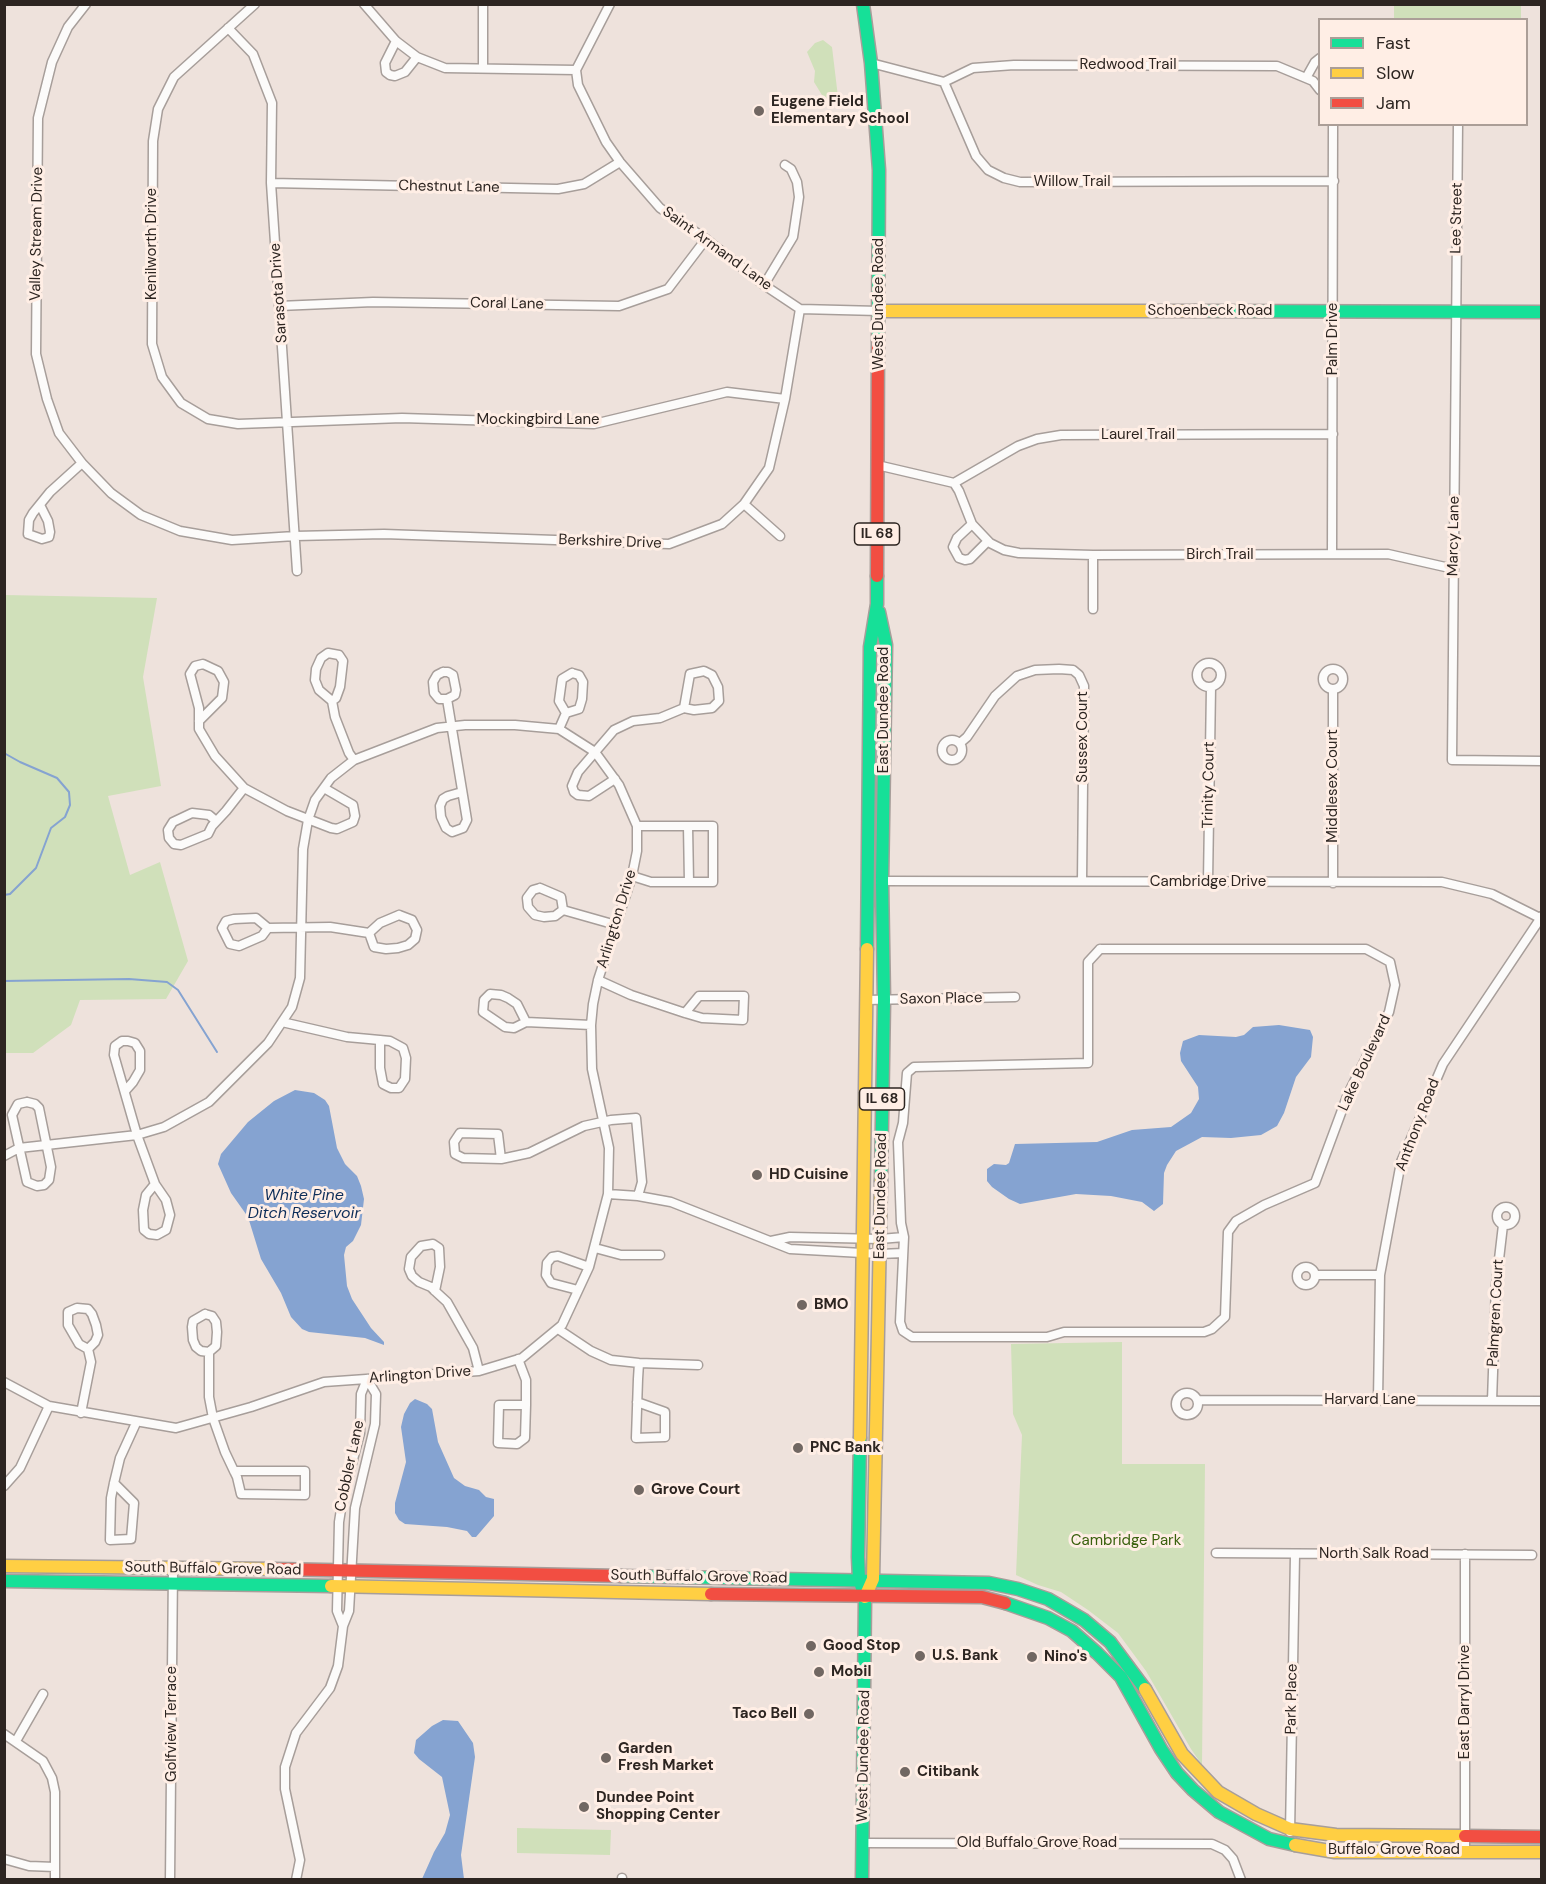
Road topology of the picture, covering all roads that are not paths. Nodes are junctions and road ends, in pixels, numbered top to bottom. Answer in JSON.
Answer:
{"nodes":[{"id":1,"x":86,"y":4,"type":"edge"},
{"id":2,"x":255,"y":4,"type":"edge"},
{"id":3,"x":364,"y":4,"type":"edge"},
{"id":4,"x":483,"y":4,"type":"edge"},
{"id":5,"x":609,"y":4,"type":"edge"},
{"id":6,"x":863,"y":4,"type":"edge"},
{"id":7,"x":228,"y":28,"type":"junction"},
{"id":8,"x":396,"y":41,"type":"junction"},
{"id":9,"x":417,"y":57,"type":"junction"},
{"id":10,"x":1318,"y":60,"type":"edge"},
{"id":11,"x":871,"y":63,"type":"junction"},
{"id":12,"x":483,"y":68,"type":"junction"},
{"id":13,"x":576,"y":70,"type":"junction"},
{"id":14,"x":1310,"y":80,"type":"junction"},
{"id":15,"x":944,"y":82,"type":"junction"},
{"id":16,"x":1318,"y":88,"type":"edge"},
{"id":17,"x":1333,"y":126,"type":"edge"},
{"id":18,"x":1458,"y":126,"type":"edge"},
{"id":19,"x":620,"y":162,"type":"junction"},
{"id":20,"x":786,"y":165,"type":"dead end"},
{"id":21,"x":1334,"y":181,"type":"junction"},
{"id":22,"x":271,"y":183,"type":"junction"},
{"id":23,"x":706,"y":239,"type":"junction"},
{"id":24,"x":764,"y":285,"type":"junction"},
{"id":25,"x":279,"y":306,"type":"junction"},
{"id":26,"x":800,"y":309,"type":"junction"},
{"id":27,"x":879,"y":311,"type":"junction"},
{"id":28,"x":1333,"y":311,"type":"junction"},
{"id":29,"x":1456,"y":312,"type":"junction"},
{"id":30,"x":1542,"y":312,"type":"edge"},
{"id":31,"x":785,"y":399,"type":"junction"},
{"id":32,"x":288,"y":421,"type":"junction"},
{"id":33,"x":1333,"y":434,"type":"junction"},
{"id":34,"x":82,"y":463,"type":"junction"},
{"id":35,"x":877,"y":465,"type":"junction"},
{"id":36,"x":954,"y":483,"type":"junction"},
{"id":37,"x":744,"y":504,"type":"junction"},
{"id":38,"x":40,"y":505,"type":"dead end"},
{"id":39,"x":972,"y":524,"type":"junction"},
{"id":40,"x":295,"y":536,"type":"junction"},
{"id":41,"x":780,"y":536,"type":"dead end"},
{"id":42,"x":988,"y":541,"type":"junction"},
{"id":43,"x":1332,"y":554,"type":"junction"},
{"id":44,"x":1094,"y":555,"type":"junction"},
{"id":45,"x":1454,"y":569,"type":"junction"},
{"id":46,"x":297,"y":571,"type":"dead end"},
{"id":47,"x":877,"y":604,"type":"junction"},
{"id":48,"x":1093,"y":609,"type":"dead end"},
{"id":49,"x":1211,"y":687,"type":"dead end"},
{"id":50,"x":1333,"y":689,"type":"dead end"},
{"id":51,"x":447,"y":699,"type":"dead end"},
{"id":52,"x":332,"y":701,"type":"junction"},
{"id":53,"x":684,"y":708,"type":"junction"},
{"id":54,"x":566,"y":713,"type":"junction"},
{"id":55,"x":199,"y":721,"type":"junction"},
{"id":56,"x":451,"y":726,"type":"junction"},
{"id":57,"x":559,"y":729,"type":"junction"},
{"id":58,"x":960,"y":743,"type":"dead end"},
{"id":59,"x":595,"y":752,"type":"junction"},
{"id":60,"x":354,"y":760,"type":"junction"},
{"id":61,"x":1542,"y":761,"type":"edge"},
{"id":62,"x":615,"y":779,"type":"junction"},
{"id":63,"x":244,"y":788,"type":"junction"},
{"id":64,"x":324,"y":788,"type":"junction"},
{"id":65,"x":462,"y":792,"type":"junction"},
{"id":66,"x":308,"y":820,"type":"junction"},
{"id":67,"x":216,"y":822,"type":"junction"},
{"id":68,"x":637,"y":826,"type":"junction"},
{"id":69,"x":688,"y":826,"type":"junction"},
{"id":70,"x":632,"y":876,"type":"junction"},
{"id":71,"x":867,"y":881,"type":"junction"},
{"id":72,"x":882,"y":881,"type":"junction"},
{"id":73,"x":1082,"y":881,"type":"junction"},
{"id":74,"x":690,"y":882,"type":"junction"},
{"id":75,"x":1208,"y":882,"type":"junction"},
{"id":76,"x":1333,"y":883,"type":"junction"},
{"id":77,"x":563,"y":910,"type":"junction"},
{"id":78,"x":1541,"y":918,"type":"edge"},
{"id":79,"x":616,"y":925,"type":"junction"},
{"id":80,"x":268,"y":928,"type":"junction"},
{"id":81,"x":300,"y":929,"type":"junction"},
{"id":82,"x":369,"y":933,"type":"junction"},
{"id":83,"x":598,"y":980,"type":"junction"},
{"id":84,"x":1015,"y":997,"type":"dead end"},
{"id":85,"x":867,"y":1000,"type":"junction"},
{"id":86,"x":884,"y":1000,"type":"junction"},
{"id":87,"x":685,"y":1013,"type":"junction"},
{"id":88,"x":282,"y":1022,"type":"junction"},
{"id":89,"x":526,"y":1022,"type":"junction"},
{"id":90,"x":591,"y":1025,"type":"junction"},
{"id":91,"x":380,"y":1040,"type":"junction"},
{"id":92,"x":125,"y":1090,"type":"junction"},
{"id":93,"x":604,"y":1122,"type":"junction"},
{"id":94,"x":137,"y":1135,"type":"junction"},
{"id":95,"x":46,"y":1144,"type":"junction"},
{"id":96,"x":19,"y":1148,"type":"junction"},
{"id":97,"x":4,"y":1156,"type":"edge"},
{"id":98,"x":501,"y":1159,"type":"junction"},
{"id":99,"x":155,"y":1184,"type":"junction"},
{"id":100,"x":608,"y":1194,"type":"junction"},
{"id":101,"x":638,"y":1196,"type":"junction"},
{"id":102,"x":1503,"y":1225,"type":"dead end"},
{"id":103,"x":904,"y":1237,"type":"junction"},
{"id":104,"x":864,"y":1238,"type":"junction"},
{"id":105,"x":879,"y":1239,"type":"junction"},
{"id":106,"x":771,"y":1241,"type":"junction"},
{"id":107,"x":596,"y":1248,"type":"junction"},
{"id":108,"x":903,"y":1253,"type":"junction"},
{"id":109,"x":864,"y":1254,"type":"junction"},
{"id":110,"x":880,"y":1254,"type":"junction"},
{"id":111,"x":660,"y":1255,"type":"dead end"},
{"id":112,"x":589,"y":1267,"type":"junction"},
{"id":113,"x":1315,"y":1275,"type":"dead end"},
{"id":114,"x":1380,"y":1275,"type":"junction"},
{"id":115,"x":579,"y":1290,"type":"junction"},
{"id":116,"x":435,"y":1291,"type":"junction"},
{"id":117,"x":558,"y":1329,"type":"junction"},
{"id":118,"x":88,"y":1349,"type":"junction"},
{"id":119,"x":208,"y":1352,"type":"dead end"},
{"id":120,"x":518,"y":1359,"type":"junction"},
{"id":121,"x":639,"y":1363,"type":"junction"},
{"id":122,"x":698,"y":1365,"type":"dead end"},
{"id":123,"x":479,"y":1371,"type":"junction"},
{"id":124,"x":367,"y":1379,"type":"junction"},
{"id":125,"x":4,"y":1382,"type":"edge"},
{"id":126,"x":1198,"y":1400,"type":"dead end"},
{"id":127,"x":1378,"y":1400,"type":"junction"},
{"id":128,"x":1492,"y":1401,"type":"junction"},
{"id":129,"x":1542,"y":1401,"type":"edge"},
{"id":130,"x":637,"y":1402,"type":"junction"},
{"id":131,"x":526,"y":1405,"type":"junction"},
{"id":132,"x":49,"y":1406,"type":"junction"},
{"id":133,"x":81,"y":1413,"type":"junction"},
{"id":134,"x":213,"y":1418,"type":"junction"},
{"id":135,"x":136,"y":1423,"type":"junction"},
{"id":136,"x":234,"y":1471,"type":"junction"},
{"id":137,"x":114,"y":1483,"type":"junction"},
{"id":138,"x":4,"y":1486,"type":"edge"},
{"id":139,"x":1216,"y":1553,"type":"dead end"},
{"id":140,"x":1465,"y":1554,"type":"junction"},
{"id":141,"x":1294,"y":1555,"type":"junction"},
{"id":142,"x":1532,"y":1555,"type":"dead end"},
{"id":143,"x":4,"y":1566,"type":"edge"},
{"id":144,"x":173,"y":1568,"type":"junction"},
{"id":145,"x":337,"y":1578,"type":"junction"},
{"id":146,"x":351,"y":1578,"type":"junction"},
{"id":147,"x":859,"y":1579,"type":"junction"},
{"id":148,"x":873,"y":1580,"type":"junction"},
{"id":149,"x":4,"y":1581,"type":"edge"},
{"id":150,"x":172,"y":1584,"type":"junction"},
{"id":151,"x":865,"y":1597,"type":"junction"},
{"id":152,"x":343,"y":1626,"type":"junction"},
{"id":153,"x":43,"y":1694,"type":"dead end"},
{"id":154,"x":4,"y":1734,"type":"edge"},
{"id":155,"x":16,"y":1740,"type":"junction"},
{"id":156,"x":1220,"y":1812,"type":"joint"},
{"id":157,"x":1290,"y":1829,"type":"junction"},
{"id":158,"x":1465,"y":1836,"type":"junction"},
{"id":159,"x":1542,"y":1837,"type":"edge"},
{"id":160,"x":863,"y":1842,"type":"junction"},
{"id":161,"x":1290,"y":1844,"type":"junction"},
{"id":162,"x":1465,"y":1851,"type":"junction"},
{"id":163,"x":1542,"y":1852,"type":"edge"},
{"id":164,"x":4,"y":1859,"type":"edge"},
{"id":165,"x":55,"y":1867,"type":"junction"},
{"id":166,"x":55,"y":1880,"type":"edge"},
{"id":167,"x":170,"y":1880,"type":"edge"},
{"id":168,"x":296,"y":1880,"type":"edge"},
{"id":169,"x":862,"y":1880,"type":"edge"},
{"id":170,"x":1241,"y":1880,"type":"edge"}],
"edges":[{"from":1,"to":34,"type":"street","name":"Valley Stream Drive"},
{"from":2,"to":7,"type":"street","name":"Kenilworth Drive"},
{"from":3,"to":8,"type":"street"},
{"from":4,"to":12,"type":"street"},
{"from":5,"to":13,"type":"street"},
{"from":6,"to":11,"type":"main road","name":"West Dundee Road","number":"IL 68"},
{"from":7,"to":22,"type":"street","name":"Sarasota Drive"},
{"from":7,"to":32,"type":"street","name":"Kenilworth Drive"},
{"from":8,"to":9,"type":"street"},
{"from":8,"to":9,"type":"street"},
{"from":9,"to":12,"type":"street"},
{"from":10,"to":14,"type":"street"},
{"from":11,"to":15,"type":"street"},
{"from":11,"to":27,"type":"main road","name":"West Dundee Road","number":"IL 68"},
{"from":12,"to":13,"type":"street"},
{"from":13,"to":19,"type":"street","name":"Saint Armand Lane"},
{"from":14,"to":15,"type":"street","name":"Redwood Trail"},
{"from":14,"to":16,"type":"street"},
{"from":15,"to":21,"type":"street","name":"Willow Trail"},
{"from":17,"to":21,"type":"street","name":"Palm Drive"},
{"from":18,"to":29,"type":"street","name":"Lee Street"},
{"from":19,"to":22,"type":"street","name":"Chestnut Lane"},
{"from":19,"to":23,"type":"street","name":"Saint Armand Lane"},
{"from":20,"to":24,"type":"street"},
{"from":21,"to":28,"type":"street","name":"Palm Drive"},
{"from":22,"to":25,"type":"street","name":"Sarasota Drive"},
{"from":23,"to":24,"type":"street","name":"Saint Armand Lane"},
{"from":23,"to":25,"type":"street","name":"Coral Lane"},
{"from":24,"to":26,"type":"street","name":"Saint Armand Lane"},
{"from":25,"to":32,"type":"street","name":"Sarasota Drive"},
{"from":26,"to":27,"type":"street"},
{"from":26,"to":31,"type":"street","name":"Berkshire Drive"},
{"from":27,"to":28,"type":"main road","name":"Schoenbeck Road"},
{"from":27,"to":35,"type":"main road","name":"West Dundee Road","number":"IL 68"},
{"from":28,"to":29,"type":"main road","name":"Schoenbeck Road"},
{"from":28,"to":33,"type":"street","name":"Palm Drive"},
{"from":29,"to":30,"type":"main road","name":"Schoenbeck Road"},
{"from":29,"to":45,"type":"street","name":"Marcy Lane"},
{"from":31,"to":32,"type":"street","name":"Mockingbird Lane"},
{"from":31,"to":37,"type":"street","name":"Berkshire Drive"},
{"from":32,"to":40,"type":"street","name":"Sarasota Drive"},
{"from":33,"to":36,"type":"street","name":"Laurel Trail"},
{"from":33,"to":43,"type":"street","name":"Palm Drive"},
{"from":34,"to":38,"type":"street"},
{"from":34,"to":40,"type":"street","name":"Valley Stream Drive"},
{"from":35,"to":36,"type":"street"},
{"from":35,"to":47,"type":"main road","name":"West Dundee Road","number":"IL 68"},
{"from":36,"to":39,"type":"street","name":"Birch Trail"},
{"from":37,"to":40,"type":"street","name":"Berkshire Drive"},
{"from":37,"to":41,"type":"street"},
{"from":39,"to":42,"type":"street","name":"Birch Trail"},
{"from":39,"to":42,"type":"street"},
{"from":40,"to":46,"type":"street","name":"Sarasota Drive"},
{"from":42,"to":44,"type":"street","name":"Birch Trail"},
{"from":43,"to":44,"type":"street","name":"Birch Trail"},
{"from":43,"to":45,"type":"street","name":"Birch Trail"},
{"from":44,"to":48,"type":"street"},
{"from":45,"to":61,"type":"street","name":"Marcy Lane"},
{"from":47,"to":71,"type":"main road","name":"East Dundee Road","number":"IL 68"},
{"from":47,"to":72,"type":"main road","name":"East Dundee Road","number":"IL 68"},
{"from":49,"to":75,"type":"street","name":"Trinity Court"},
{"from":50,"to":76,"type":"street","name":"Middlesex Court"},
{"from":51,"to":56,"type":"street"},
{"from":52,"to":52,"type":"street"},
{"from":52,"to":60,"type":"street"},
{"from":53,"to":53,"type":"street"},
{"from":53,"to":59,"type":"street"},
{"from":54,"to":54,"type":"street"},
{"from":54,"to":57,"type":"street"},
{"from":55,"to":55,"type":"street"},
{"from":55,"to":63,"type":"street"},
{"from":56,"to":57,"type":"street","name":"Arlington Drive"},
{"from":56,"to":60,"type":"street","name":"Arlington Drive"},
{"from":56,"to":65,"type":"street"},
{"from":57,"to":59,"type":"street","name":"Arlington Drive"},
{"from":58,"to":73,"type":"street","name":"Sussex Court"},
{"from":59,"to":62,"type":"street","name":"Arlington Drive"},
{"from":59,"to":62,"type":"street"},
{"from":60,"to":64,"type":"street","name":"Arlington Drive"},
{"from":62,"to":68,"type":"street","name":"Arlington Drive"},
{"from":63,"to":66,"type":"street"},
{"from":63,"to":67,"type":"street"},
{"from":64,"to":66,"type":"street","name":"Arlington Drive"},
{"from":64,"to":66,"type":"street"},
{"from":65,"to":65,"type":"street"},
{"from":66,"to":81,"type":"street","name":"Arlington Drive"},
{"from":67,"to":67,"type":"street"},
{"from":68,"to":69,"type":"street"},
{"from":68,"to":70,"type":"street","name":"Arlington Drive"},
{"from":69,"to":74,"type":"street"},
{"from":69,"to":74,"type":"street"},
{"from":70,"to":74,"type":"street"},
{"from":70,"to":79,"type":"street","name":"Arlington Drive"},
{"from":71,"to":72,"type":"street","name":"Cambridge Drive"},
{"from":71,"to":85,"type":"main road","name":"East Dundee Road","number":"IL 68"},
{"from":72,"to":73,"type":"street","name":"Cambridge Drive"},
{"from":72,"to":86,"type":"main road","name":"East Dundee Road","number":"IL 68"},
{"from":73,"to":75,"type":"street","name":"Cambridge Drive"},
{"from":75,"to":76,"type":"street","name":"Cambridge Drive"},
{"from":76,"to":78,"type":"street","name":"Cambridge Drive"},
{"from":77,"to":77,"type":"street"},
{"from":77,"to":79,"type":"street"},
{"from":78,"to":114,"type":"street","name":"Anthony Road"},
{"from":79,"to":83,"type":"street","name":"Arlington Drive"},
{"from":80,"to":80,"type":"street"},
{"from":80,"to":81,"type":"street"},
{"from":81,"to":82,"type":"street"},
{"from":81,"to":88,"type":"street","name":"Arlington Drive"},
{"from":82,"to":82,"type":"street"},
{"from":83,"to":87,"type":"street"},
{"from":83,"to":90,"type":"street","name":"Arlington Drive"},
{"from":84,"to":86,"type":"street","name":"Saxon Place"},
{"from":85,"to":86,"type":"street","name":"Saxon Place"},
{"from":85,"to":104,"type":"main road","name":"East Dundee Road","number":"IL 68"},
{"from":86,"to":105,"type":"main road","name":"East Dundee Road","number":"IL 68"},
{"from":87,"to":87,"type":"street"},
{"from":88,"to":91,"type":"street"},
{"from":88,"to":94,"type":"street","name":"Arlington Drive"},
{"from":89,"to":89,"type":"street"},
{"from":89,"to":90,"type":"street"},
{"from":90,"to":93,"type":"street","name":"Arlington Drive"},
{"from":91,"to":91,"type":"street"},
{"from":92,"to":92,"type":"street"},
{"from":92,"to":94,"type":"street"},
{"from":93,"to":98,"type":"street"},
{"from":93,"to":100,"type":"street","name":"Arlington Drive"},
{"from":93,"to":101,"type":"street"},
{"from":94,"to":95,"type":"street","name":"Arlington Drive"},
{"from":94,"to":99,"type":"street"},
{"from":95,"to":96,"type":"street","name":"Arlington Drive"},
{"from":95,"to":96,"type":"street"},
{"from":95,"to":96,"type":"street"},
{"from":96,"to":97,"type":"street","name":"Arlington Drive"},
{"from":98,"to":98,"type":"street"},
{"from":99,"to":99,"type":"street"},
{"from":100,"to":101,"type":"street"},
{"from":100,"to":107,"type":"street","name":"Arlington Drive"},
{"from":101,"to":106,"type":"street"},
{"from":102,"to":128,"type":"street","name":"Palmgren Court"},
{"from":103,"to":105,"type":"street"},
{"from":103,"to":108,"type":"street","name":"Lake Boulevard"},
{"from":103,"to":108,"type":"street","name":"Lake Boulevard"},
{"from":104,"to":105,"type":"street"},
{"from":104,"to":106,"type":"street"},
{"from":104,"to":109,"type":"main road","name":"East Dundee Road","number":"IL 68"},
{"from":105,"to":110,"type":"main road","name":"East Dundee Road","number":"IL 68"},
{"from":106,"to":109,"type":"street"},
{"from":107,"to":111,"type":"street"},
{"from":107,"to":112,"type":"street","name":"Arlington Drive"},
{"from":108,"to":110,"type":"street"},
{"from":109,"to":110,"type":"street"},
{"from":109,"to":147,"type":"main road","name":"East Dundee Road","number":"IL 68"},
{"from":110,"to":148,"type":"main road","name":"East Dundee Road","number":"IL 68"},
{"from":112,"to":115,"type":"street","name":"Arlington Drive"},
{"from":112,"to":115,"type":"street"},
{"from":113,"to":114,"type":"street"},
{"from":114,"to":127,"type":"street","name":"Anthony Road"},
{"from":115,"to":117,"type":"street","name":"Arlington Drive"},
{"from":116,"to":116,"type":"street"},
{"from":116,"to":123,"type":"street"},
{"from":117,"to":120,"type":"street","name":"Arlington Drive"},
{"from":117,"to":121,"type":"street"},
{"from":118,"to":118,"type":"street"},
{"from":118,"to":133,"type":"street"},
{"from":119,"to":134,"type":"street"},
{"from":120,"to":123,"type":"street","name":"Arlington Drive"},
{"from":120,"to":131,"type":"street"},
{"from":121,"to":122,"type":"street"},
{"from":121,"to":130,"type":"street"},
{"from":123,"to":124,"type":"street","name":"Arlington Drive"},
{"from":124,"to":134,"type":"street","name":"Arlington Drive"},
{"from":124,"to":145,"type":"street","name":"Cobbler Lane"},
{"from":124,"to":146,"type":"street","name":"Cobbler Lane"},
{"from":125,"to":132,"type":"street","name":"Arlington Drive"},
{"from":126,"to":127,"type":"street","name":"Harvard Lane"},
{"from":127,"to":128,"type":"street","name":"Harvard Lane"},
{"from":128,"to":129,"type":"street","name":"Harvard Lane"},
{"from":130,"to":130,"type":"street"},
{"from":131,"to":131,"type":"street"},
{"from":132,"to":133,"type":"street","name":"Arlington Drive"},
{"from":132,"to":138,"type":"street"},
{"from":133,"to":135,"type":"street","name":"Arlington Drive"},
{"from":134,"to":135,"type":"street","name":"Arlington Drive"},
{"from":134,"to":136,"type":"street"},
{"from":135,"to":137,"type":"street"},
{"from":136,"to":136,"type":"street"},
{"from":137,"to":137,"type":"street"},
{"from":139,"to":141,"type":"street","name":"North Salk Road"},
{"from":140,"to":141,"type":"street","name":"North Salk Road"},
{"from":140,"to":142,"type":"street","name":"North Salk Road"},
{"from":140,"to":158,"type":"street","name":"East Darryl Drive"},
{"from":141,"to":157,"type":"street","name":"Park Place"},
{"from":143,"to":144,"type":"main road","name":"South Buffalo Grove Road"},
{"from":144,"to":145,"type":"main road","name":"South Buffalo Grove Road"},
{"from":144,"to":150,"type":"street","name":"Golfview Terrace"},
{"from":145,"to":146,"type":"main road","name":"South Buffalo Grove Road"},
{"from":145,"to":150,"type":"main road","name":"South Buffalo Grove Road"},
{"from":145,"to":152,"type":"street","name":"Cobbler Lane"},
{"from":146,"to":147,"type":"main road","name":"South Buffalo Grove Road"},
{"from":146,"to":151,"type":"main road","name":"South Buffalo Grove Road"},
{"from":146,"to":152,"type":"street","name":"Cobbler Lane"},
{"from":147,"to":148,"type":"main road","name":"South Buffalo Grove Road"},
{"from":147,"to":151,"type":"main road","name":"East Dundee Road","number":"IL 68"},
{"from":148,"to":151,"type":"main road","name":"East Dundee Road","number":"IL 68"},
{"from":148,"to":157,"type":"main road","name":"South Buffalo Grove Road"},
{"from":149,"to":150,"type":"main road","name":"South Buffalo Grove Road"},
{"from":150,"to":167,"type":"street","name":"Golfview Terrace"},
{"from":151,"to":156,"type":"main road","name":"South Buffalo Grove Road"},
{"from":151,"to":160,"type":"main road","name":"West Dundee Road","number":"IL 68"},
{"from":152,"to":168,"type":"street"},
{"from":153,"to":155,"type":"street"},
{"from":154,"to":155,"type":"street"},
{"from":155,"to":165,"type":"street"},
{"from":156,"to":161,"type":"main road","name":"Buffalo Grove Road"},
{"from":157,"to":158,"type":"main road","name":"Buffalo Grove Road"},
{"from":157,"to":161,"type":"street","name":"Park Place"},
{"from":158,"to":159,"type":"main road","name":"Buffalo Grove Road"},
{"from":158,"to":162,"type":"street","name":"East Darryl Drive"},
{"from":160,"to":169,"type":"main road","name":"West Dundee Road","number":"IL 68"},
{"from":160,"to":170,"type":"street","name":"Old Buffalo Grove Road"},
{"from":161,"to":162,"type":"main road","name":"Buffalo Grove Road"},
{"from":162,"to":163,"type":"main road","name":"Buffalo Grove Road"},
{"from":164,"to":165,"type":"street"},
{"from":165,"to":166,"type":"street"}]}
